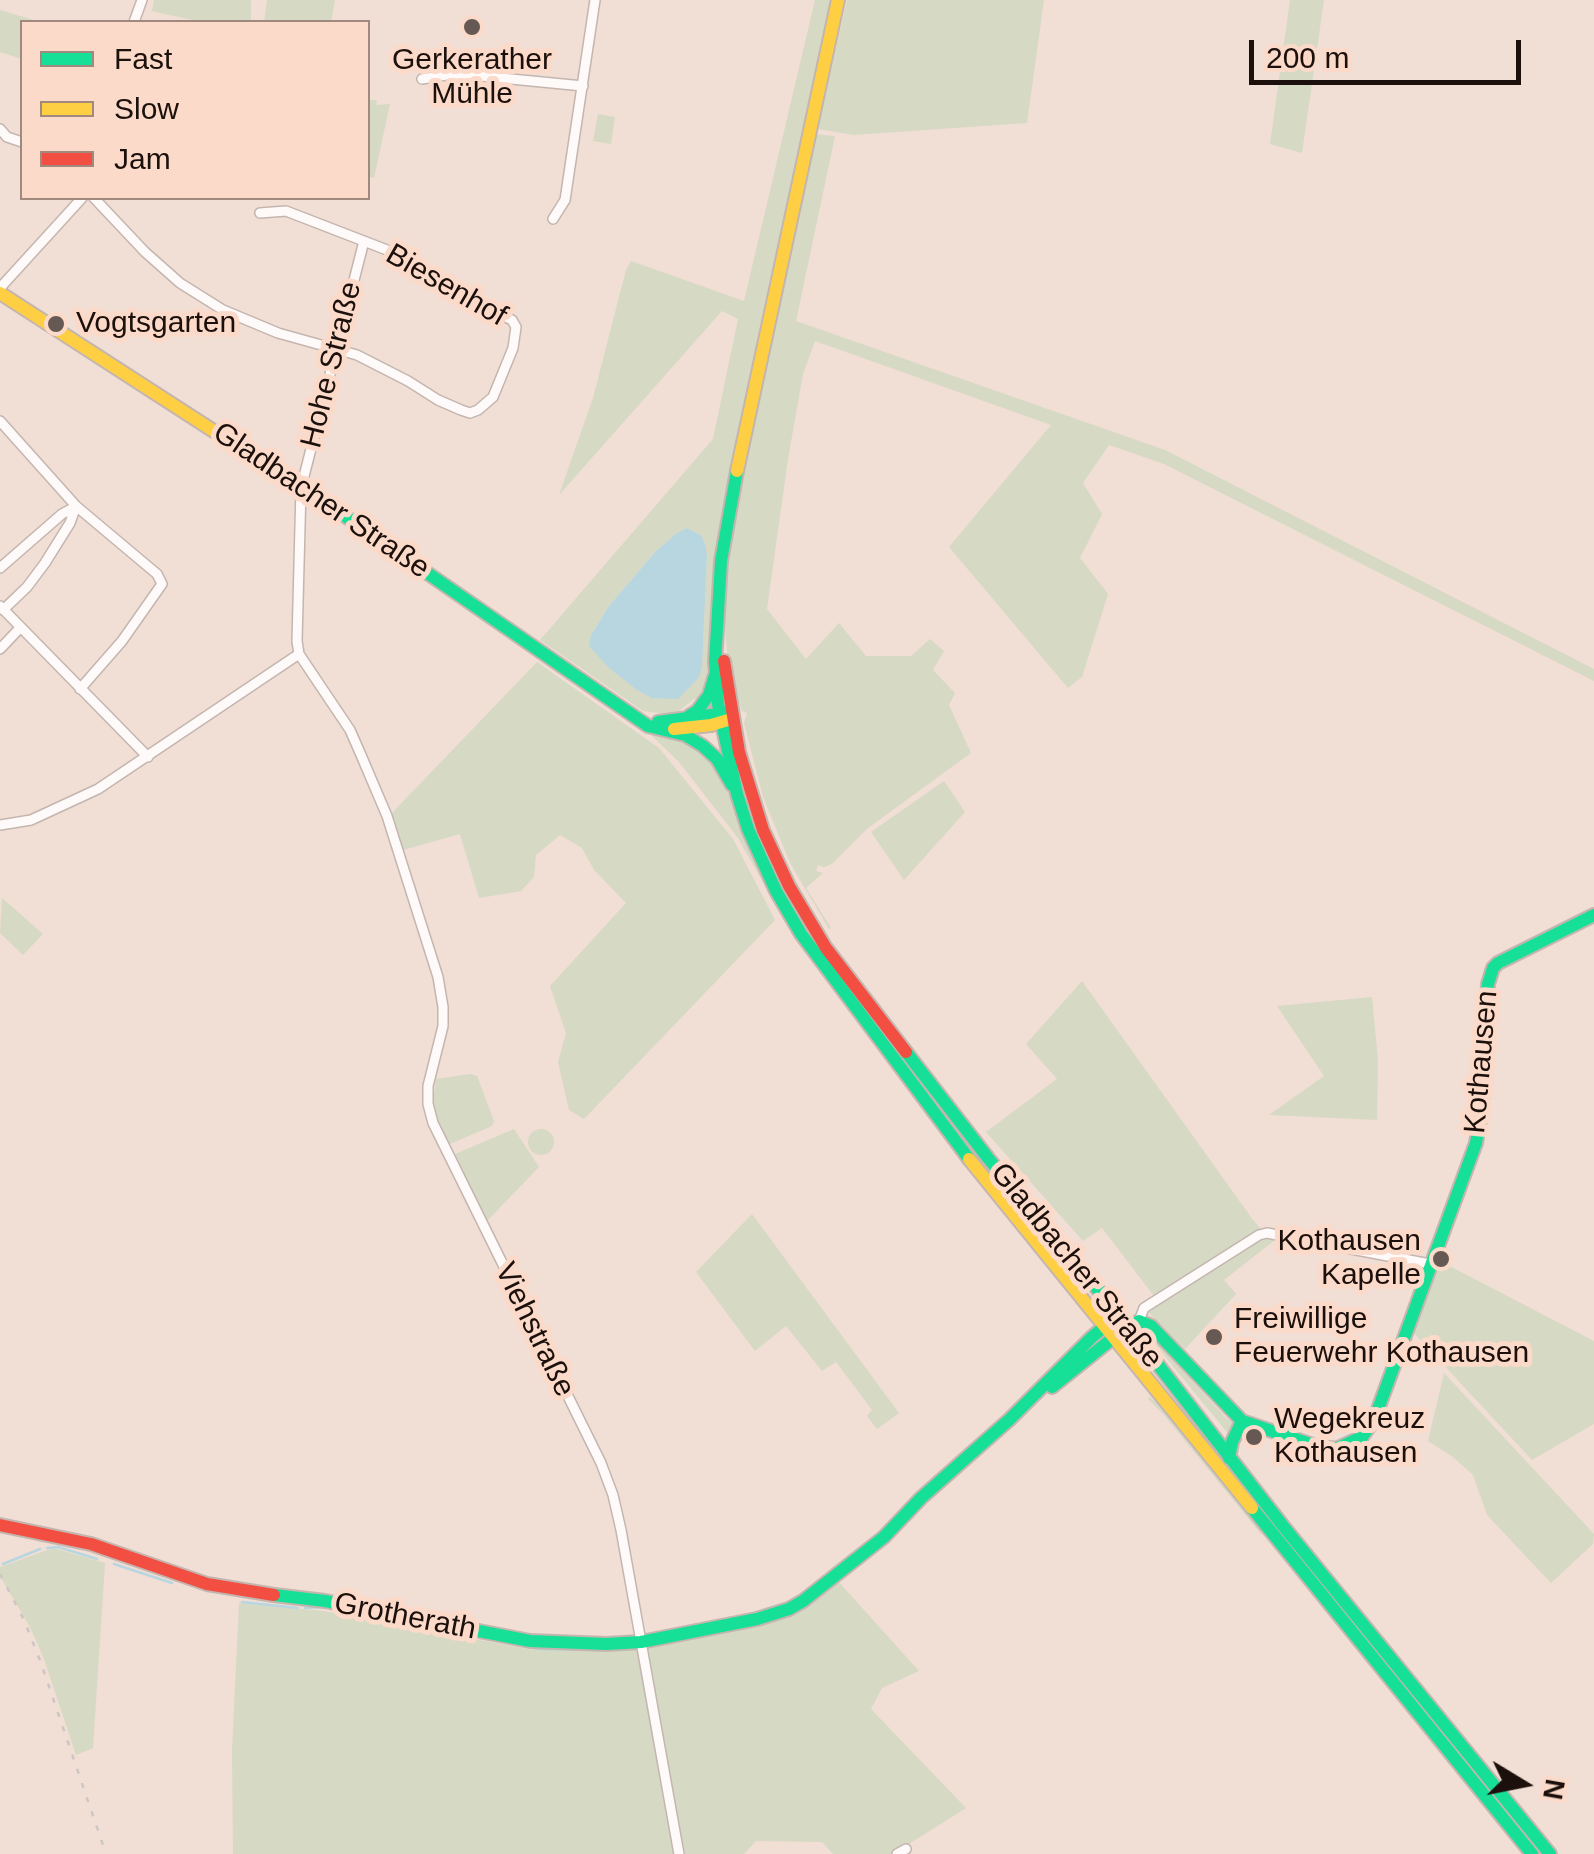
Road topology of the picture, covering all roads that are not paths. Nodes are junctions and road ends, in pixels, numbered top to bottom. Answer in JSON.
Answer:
{"nodes":[{"id":1,"x":595,"y":0,"type":"edge"},
{"id":2,"x":838,"y":0,"type":"edge"},
{"id":3,"x":422,"y":78,"type":"dead end"},
{"id":4,"x":583,"y":86,"type":"junction"},
{"id":5,"x":80,"y":200,"type":"edge"},
{"id":6,"x":96,"y":200,"type":"edge"},
{"id":7,"x":260,"y":213,"type":"dead end"},
{"id":8,"x":552,"y":219,"type":"dead end"},
{"id":9,"x":364,"y":241,"type":"junction"},
{"id":10,"x":0,"y":290,"type":"edge"},
{"id":11,"x":336,"y":350,"type":"junction"},
{"id":12,"x":0,"y":421,"type":"edge"},
{"id":13,"x":301,"y":488,"type":"junction"},
{"id":14,"x":76,"y":506,"type":"junction"},
{"id":15,"x":0,"y":568,"type":"edge"},
{"id":16,"x":718,"y":595,"type":"junction"},
{"id":17,"x":2,"y":608,"type":"edge"},
{"id":18,"x":20,"y":628,"type":"junction"},
{"id":19,"x":1,"y":647,"type":"edge"},
{"id":20,"x":299,"y":654,"type":"junction"},
{"id":21,"x":716,"y":673,"type":"junction"},
{"id":22,"x":80,"y":689,"type":"junction"},
{"id":23,"x":689,"y":716,"type":"junction"},
{"id":24,"x":725,"y":717,"type":"junction"},
{"id":25,"x":636,"y":718,"type":"junction"},
{"id":26,"x":666,"y":729,"type":"junction"},
{"id":27,"x":148,"y":758,"type":"junction"},
{"id":28,"x":737,"y":794,"type":"junction"},
{"id":29,"x":0,"y":825,"type":"edge"},
{"id":30,"x":1594,"y":915,"type":"edge"},
{"id":31,"x":1430,"y":1264,"type":"junction"},
{"id":32,"x":1134,"y":1324,"type":"junction"},
{"id":33,"x":1108,"y":1332,"type":"junction"},
{"id":34,"x":1242,"y":1421,"type":"junction"},
{"id":35,"x":1229,"y":1458,"type":"junction"},
{"id":36,"x":0,"y":1525,"type":"edge"},
{"id":37,"x":638,"y":1642,"type":"junction"},
{"id":38,"x":679,"y":1854,"type":"edge"},
{"id":39,"x":1532,"y":1854,"type":"edge"},
{"id":40,"x":1550,"y":1854,"type":"edge"}],
"edges":[{"from":1,"to":4,"type":"street"},
{"from":2,"to":16,"type":"main road"},
{"from":3,"to":4,"type":"street"},
{"from":4,"to":8,"type":"street"},
{"from":5,"to":10,"type":"street"},
{"from":6,"to":11,"type":"street"},
{"from":7,"to":9,"type":"street","name":"Hohe Straße"},
{"from":9,"to":11,"type":"street","name":"Hohe Straße"},
{"from":9,"to":11,"type":"street","name":"Biesenhof"},
{"from":10,"to":13,"type":"main road","name":"Gladbacher Straße"},
{"from":11,"to":13,"type":"street","name":"Hohe Straße"},
{"from":12,"to":14,"type":"street"},
{"from":13,"to":20,"type":"street","name":"Hohe Straße"},
{"from":13,"to":25,"type":"main road","name":"Gladbacher Straße"},
{"from":14,"to":15,"type":"street"},
{"from":14,"to":17,"type":"street"},
{"from":14,"to":22,"type":"street"},
{"from":16,"to":21,"type":"main road"},
{"from":16,"to":24,"type":"main road"},
{"from":17,"to":18,"type":"street"},
{"from":18,"to":19,"type":"street"},
{"from":18,"to":22,"type":"street"},
{"from":20,"to":27,"type":"street"},
{"from":20,"to":37,"type":"street","name":"Viehstraße"},
{"from":21,"to":23,"type":"main road"},
{"from":21,"to":24,"type":"main road"},
{"from":22,"to":27,"type":"street"},
{"from":23,"to":24,"type":"main road"},
{"from":23,"to":25,"type":"main road"},
{"from":24,"to":26,"type":"main road"},
{"from":24,"to":28,"type":"main road"},
{"from":24,"to":32,"type":"main road","name":"Gladbacher Straße"},
{"from":25,"to":26,"type":"main road","name":"Gladbacher Straße"},
{"from":26,"to":28,"type":"main road","name":"Gladbacher Straße"},
{"from":27,"to":29,"type":"street"},
{"from":28,"to":33,"type":"main road","name":"Gladbacher Straße"},
{"from":30,"to":31,"type":"main road","name":"Kothausen"},
{"from":31,"to":32,"type":"street"},
{"from":31,"to":34,"type":"main road","name":"Kothausen"},
{"from":32,"to":33,"type":"main road","name":"Grotherath"},
{"from":32,"to":34,"type":"main road","name":"Kothausen"},
{"from":32,"to":35,"type":"main road","name":"Gladbacher Straße"},
{"from":33,"to":37,"type":"main road","name":"Grotherath"},
{"from":33,"to":39,"type":"main road","name":"Gladbacher Straße"},
{"from":34,"to":35,"type":"main road"},
{"from":35,"to":40,"type":"main road","name":"Gladbacher Straße"},
{"from":36,"to":37,"type":"main road","name":"Grotherath"},
{"from":37,"to":38,"type":"street","name":"Viehstraße"}]}
